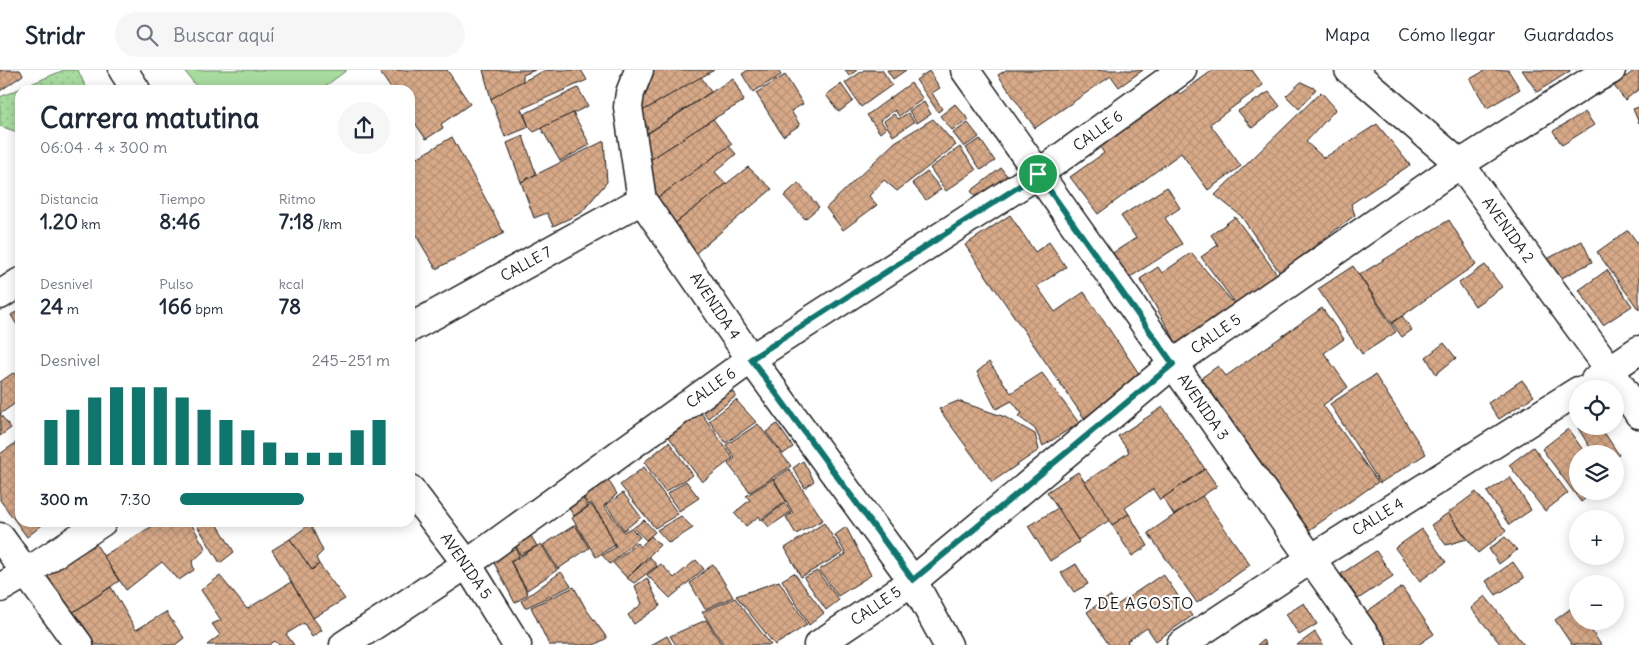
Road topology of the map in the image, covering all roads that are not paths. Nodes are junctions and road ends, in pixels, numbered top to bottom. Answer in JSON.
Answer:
{"nodes":[{"id":1,"x":123,"y":70,"type":"edge"},
{"id":2,"x":639,"y":70,"type":"edge"},
{"id":3,"x":965,"y":70,"type":"edge"},
{"id":4,"x":1182,"y":70,"type":"edge"},
{"id":5,"x":1349,"y":70,"type":"edge"},
{"id":6,"x":1611,"y":70,"type":"edge"},
{"id":7,"x":1583,"y":76,"type":"edge"},
{"id":8,"x":133,"y":85,"type":"edge"},
{"id":9,"x":1460,"y":164,"type":"junction"},
{"id":10,"x":1038,"y":174,"type":"junction"},
{"id":11,"x":642,"y":200,"type":"junction"},
{"id":12,"x":15,"y":285,"type":"edge"},
{"id":13,"x":0,"y":295,"type":"edge"},
{"id":14,"x":415,"y":325,"type":"edge"},
{"id":15,"x":1639,"y":350,"type":"edge"},
{"id":16,"x":751,"y":359,"type":"junction"},
{"id":17,"x":1173,"y":364,"type":"junction"},
{"id":18,"x":1610,"y":370,"type":"junction"},
{"id":19,"x":1595,"y":380,"type":"edge"},
{"id":20,"x":1569,"y":397,"type":"edge"},
{"id":21,"x":1639,"y":414,"type":"edge"},
{"id":22,"x":415,"y":496,"type":"edge"},
{"id":23,"x":95,"y":527,"type":"edge"},
{"id":24,"x":0,"y":537,"type":"edge"},
{"id":25,"x":1311,"y":559,"type":"junction"},
{"id":26,"x":467,"y":564,"type":"junction"},
{"id":27,"x":26,"y":573,"type":"junction"},
{"id":28,"x":913,"y":580,"type":"junction"},
{"id":29,"x":0,"y":588,"type":"edge"},
{"id":30,"x":79,"y":645,"type":"edge"},
{"id":31,"x":344,"y":645,"type":"edge"},
{"id":32,"x":517,"y":645,"type":"edge"},
{"id":33,"x":818,"y":645,"type":"edge"},
{"id":34,"x":948,"y":645,"type":"edge"},
{"id":35,"x":1181,"y":645,"type":"edge"},
{"id":36,"x":1372,"y":645,"type":"edge"}],
"edges":[{"from":1,"to":8,"type":"street"},
{"from":2,"to":11,"type":"street","name":"AVENIDA 4"},
{"from":3,"to":10,"type":"street","name":"AVENIDA 3"},
{"from":4,"to":10,"type":"street","name":"CALLE 6"},
{"from":5,"to":9,"type":"street","name":"AVENIDA 2"},
{"from":6,"to":7,"type":"street","name":"CALLE 5"},
{"from":7,"to":9,"type":"street","name":"CALLE 5"},
{"from":9,"to":17,"type":"street","name":"CALLE 5"},
{"from":9,"to":18,"type":"street","name":"AVENIDA 2"},
{"from":10,"to":16,"type":"street","name":"CALLE 6"},
{"from":10,"to":17,"type":"street","name":"AVENIDA 3"},
{"from":11,"to":14,"type":"street","name":"CALLE 7"},
{"from":11,"to":16,"type":"street","name":"AVENIDA 4"},
{"from":12,"to":13,"type":"street"},
{"from":15,"to":18,"type":"street"},
{"from":16,"to":26,"type":"street","name":"CALLE 6"},
{"from":16,"to":28,"type":"street","name":"AVENIDA 4"},
{"from":17,"to":25,"type":"street","name":"AVENIDA 3"},
{"from":17,"to":28,"type":"street","name":"CALLE 5"},
{"from":18,"to":19,"type":"street"},
{"from":18,"to":21,"type":"street","name":"AVENIDA 2"},
{"from":20,"to":25,"type":"street","name":"CALLE 4"},
{"from":22,"to":26,"type":"street","name":"AVENIDA 5"},
{"from":23,"to":27,"type":"street"},
{"from":24,"to":27,"type":"street"},
{"from":25,"to":35,"type":"street","name":"CALLE 4"},
{"from":25,"to":36,"type":"street","name":"AVENIDA 3"},
{"from":26,"to":31,"type":"street","name":"CALLE 6"},
{"from":26,"to":32,"type":"street","name":"AVENIDA 5"},
{"from":27,"to":29,"type":"street"},
{"from":27,"to":30,"type":"street"},
{"from":28,"to":33,"type":"street","name":"CALLE 5"},
{"from":28,"to":34,"type":"street","name":"AVENIDA 4"}]}
